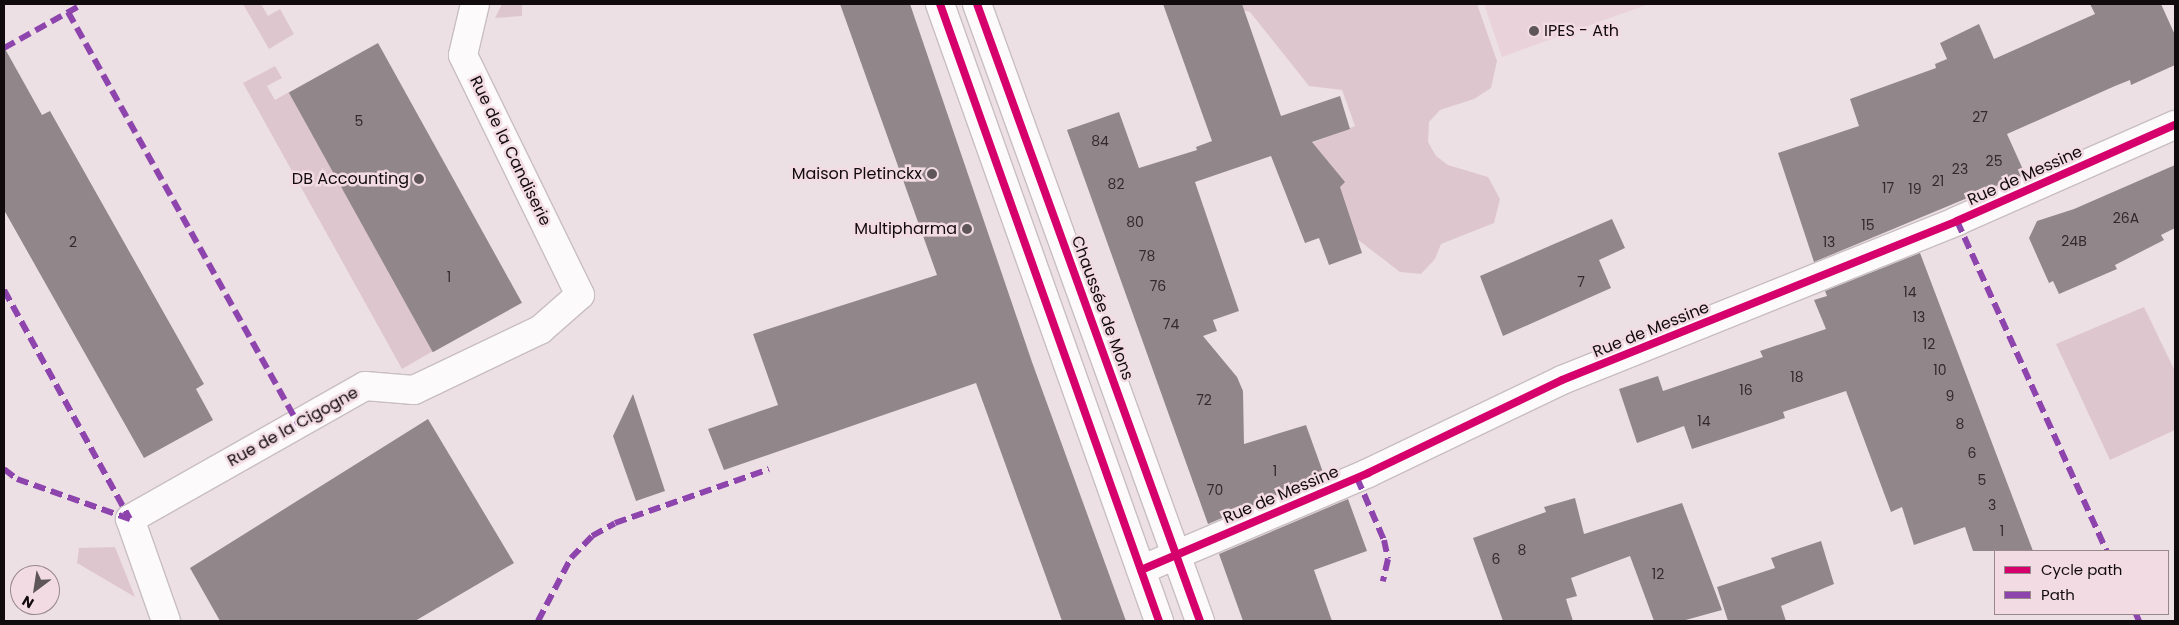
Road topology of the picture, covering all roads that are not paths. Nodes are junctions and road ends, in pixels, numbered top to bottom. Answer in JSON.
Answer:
{"nodes":[{"id":1,"x":475,"y":4,"type":"edge"},
{"id":2,"x":940,"y":4,"type":"edge"},
{"id":3,"x":977,"y":4,"type":"edge"},
{"id":4,"x":2175,"y":125,"type":"edge"},
{"id":5,"x":580,"y":295,"type":"joint"},
{"id":6,"x":1176,"y":555,"type":"junction"},
{"id":7,"x":1141,"y":570,"type":"junction"},
{"id":8,"x":166,"y":621,"type":"edge"},
{"id":9,"x":1159,"y":621,"type":"edge"},
{"id":10,"x":1200,"y":621,"type":"edge"}],
"edges":[{"from":1,"to":5,"type":"street","name":"Rue de la Candiserie"},
{"from":2,"to":7,"type":"street"},
{"from":3,"to":6,"type":"street","name":"Chaussée de Mons"},
{"from":4,"to":6,"type":"street","name":"Rue de Messine"},
{"from":5,"to":8,"type":"street","name":"Rue de la Cigogne"},
{"from":6,"to":7,"type":"street","name":"Rue de Messine"},
{"from":6,"to":10,"type":"street","name":"Chaussée de Mons"},
{"from":7,"to":9,"type":"street"}]}
